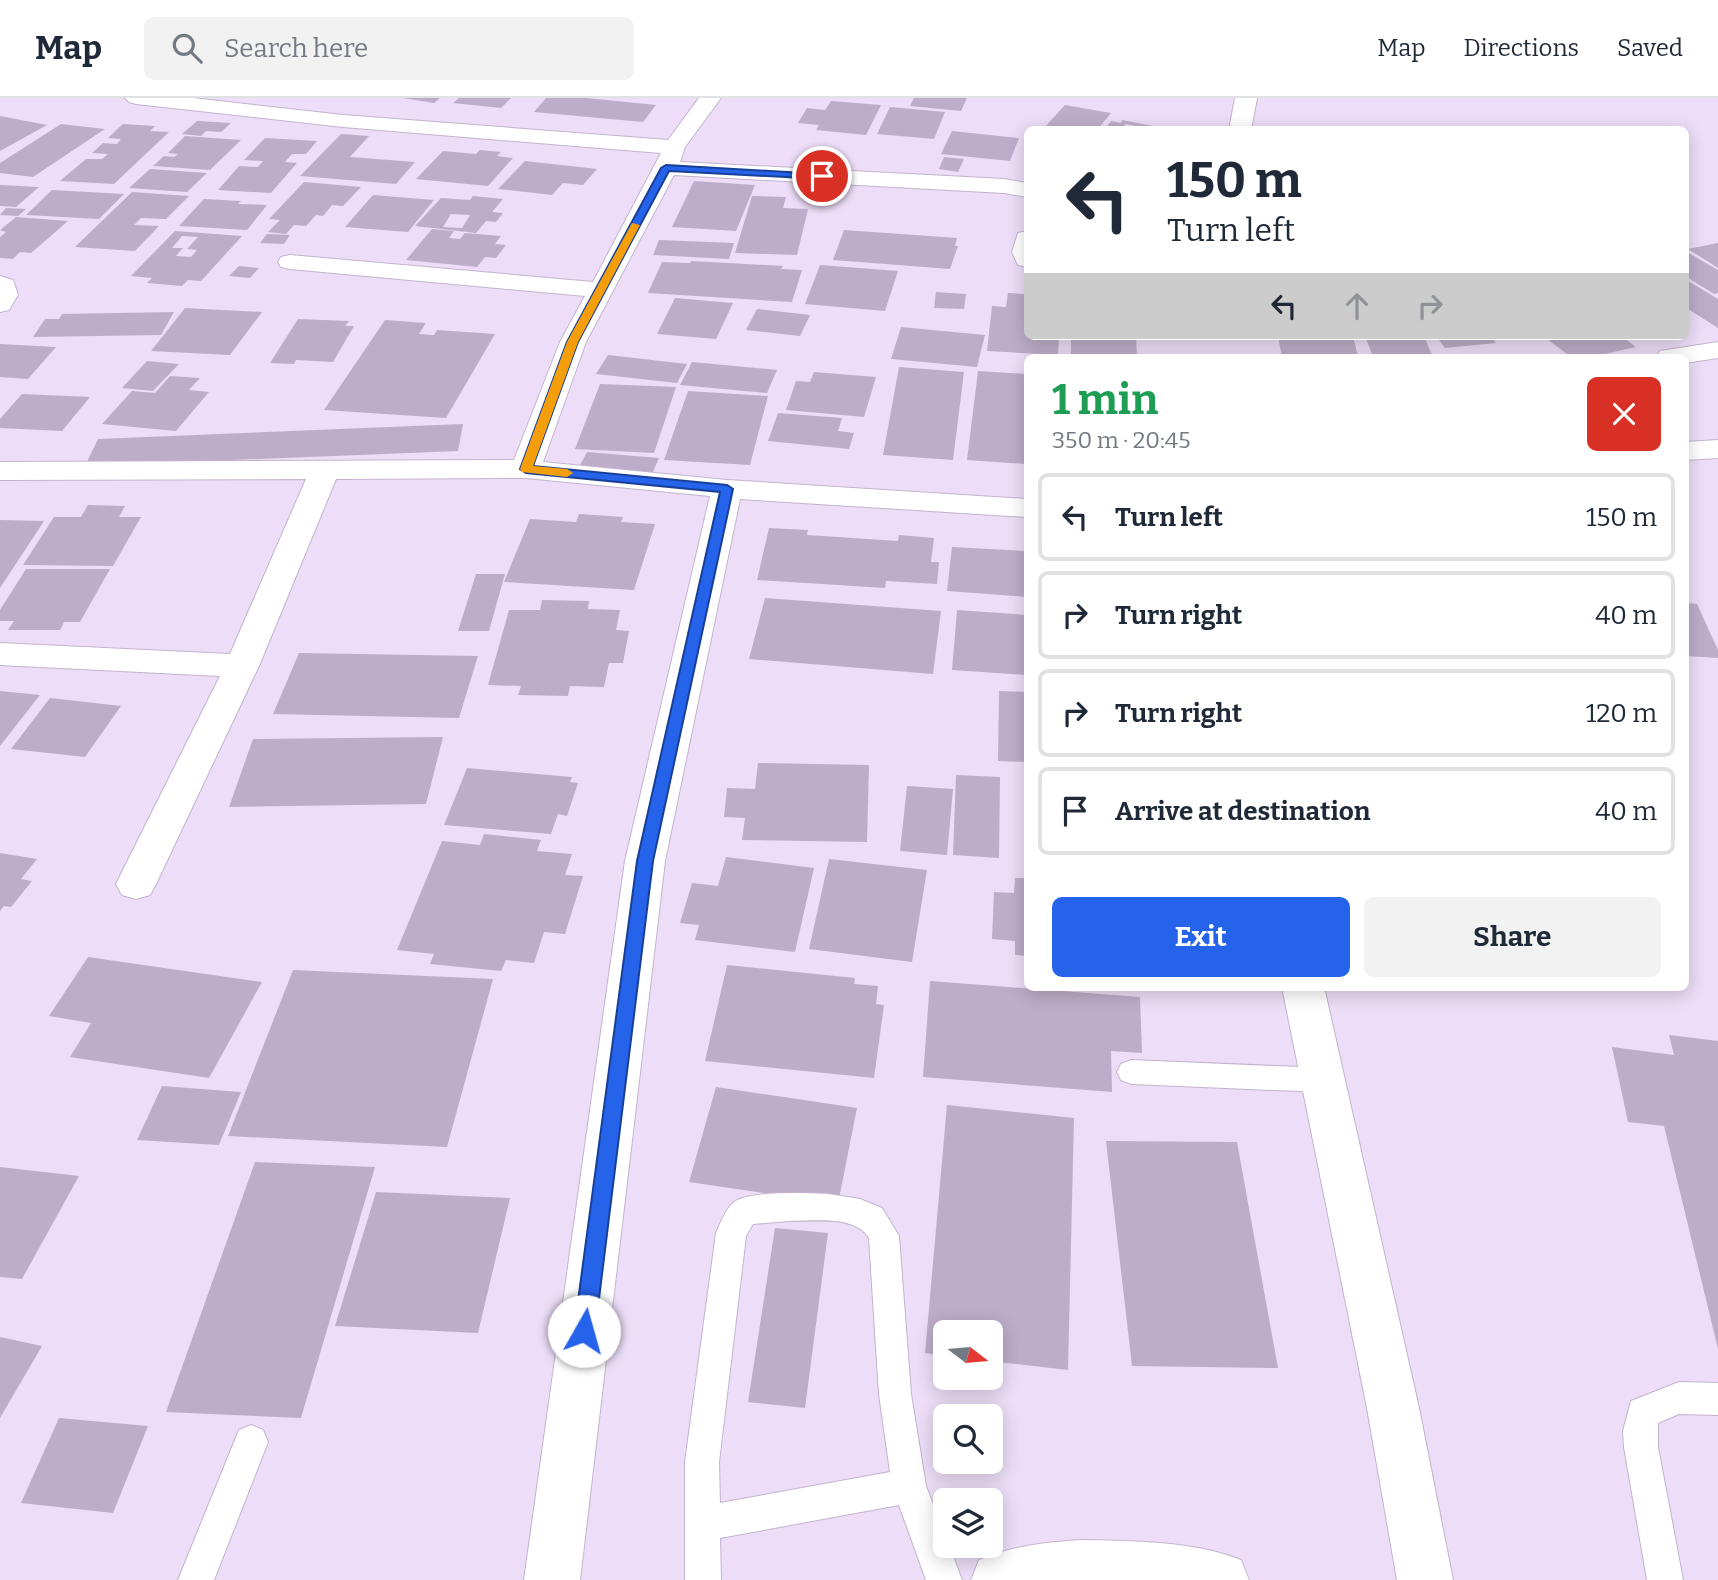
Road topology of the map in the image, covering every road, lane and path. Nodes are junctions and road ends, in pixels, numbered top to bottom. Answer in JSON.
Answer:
{"nodes":[{"id":1,"x":136,"y":98,"type":"edge"},
{"id":2,"x":368,"y":98,"type":"edge"},
{"id":3,"x":710,"y":98,"type":"edge"},
{"id":4,"x":1247,"y":98,"type":"edge"},
{"id":5,"x":343,"y":121,"type":"junction"},
{"id":6,"x":1241,"y":126,"type":"edge"},
{"id":7,"x":670,"y":158,"type":"junction"},
{"id":8,"x":1024,"y":189,"type":"edge"},
{"id":9,"x":290,"y":262,"type":"dead end"},
{"id":10,"x":0,"y":284,"type":"edge"},
{"id":11,"x":600,"y":290,"type":"junction"},
{"id":12,"x":0,"y":304,"type":"edge"},
{"id":13,"x":1718,"y":350,"type":"edge"},
{"id":14,"x":1689,"y":354,"type":"edge"},
{"id":15,"x":1718,"y":450,"type":"edge"},
{"id":16,"x":1689,"y":451,"type":"edge"},
{"id":17,"x":526,"y":469,"type":"junction"},
{"id":18,"x":325,"y":470,"type":"junction"},
{"id":19,"x":0,"y":471,"type":"edge"},
{"id":20,"x":727,"y":489,"type":"junction"},
{"id":21,"x":1024,"y":508,"type":"edge"},
{"id":22,"x":0,"y":654,"type":"edge"},
{"id":23,"x":242,"y":666,"type":"junction"},
{"id":24,"x":136,"y":884,"type":"dead end"},
{"id":25,"x":1304,"y":991,"type":"edge"},
{"id":26,"x":1131,"y":1072,"type":"dead end"},
{"id":27,"x":1323,"y":1080,"type":"junction"},
{"id":28,"x":1718,"y":1399,"type":"edge"},
{"id":29,"x":251,"y":1442,"type":"dead end"},
{"id":30,"x":909,"y":1486,"type":"junction"},
{"id":31,"x":702,"y":1524,"type":"junction"},
{"id":32,"x":196,"y":1580,"type":"edge"},
{"id":33,"x":552,"y":1580,"type":"edge"},
{"id":34,"x":703,"y":1580,"type":"edge"},
{"id":35,"x":944,"y":1580,"type":"edge"},
{"id":36,"x":999,"y":1580,"type":"edge"},
{"id":37,"x":1220,"y":1580,"type":"edge"},
{"id":38,"x":1424,"y":1580,"type":"edge"},
{"id":39,"x":1664,"y":1580,"type":"edge"}],
"edges":[{"from":1,"to":5,"type":"street"},
{"from":2,"to":5,"type":"street"},
{"from":3,"to":7,"type":"street"},
{"from":4,"to":6,"type":"street"},
{"from":5,"to":7,"type":"street"},
{"from":7,"to":8,"type":"street"},
{"from":7,"to":11,"type":"street"},
{"from":9,"to":11,"type":"street"},
{"from":10,"to":12,"type":"street"},
{"from":11,"to":17,"type":"street"},
{"from":13,"to":14,"type":"street"},
{"from":15,"to":16,"type":"street"},
{"from":17,"to":18,"type":"street"},
{"from":17,"to":20,"type":"street"},
{"from":18,"to":19,"type":"street"},
{"from":18,"to":23,"type":"street"},
{"from":20,"to":21,"type":"street"},
{"from":20,"to":33,"type":"street"},
{"from":22,"to":23,"type":"street"},
{"from":23,"to":24,"type":"street"},
{"from":25,"to":27,"type":"street"},
{"from":26,"to":27,"type":"lane"},
{"from":27,"to":38,"type":"street"},
{"from":28,"to":39,"type":"lane"},
{"from":29,"to":32,"type":"lane"},
{"from":30,"to":31,"type":"lane"},
{"from":30,"to":31,"type":"lane"},
{"from":30,"to":35,"type":"lane"},
{"from":31,"to":34,"type":"lane"},
{"from":36,"to":37,"type":"street"}]}
